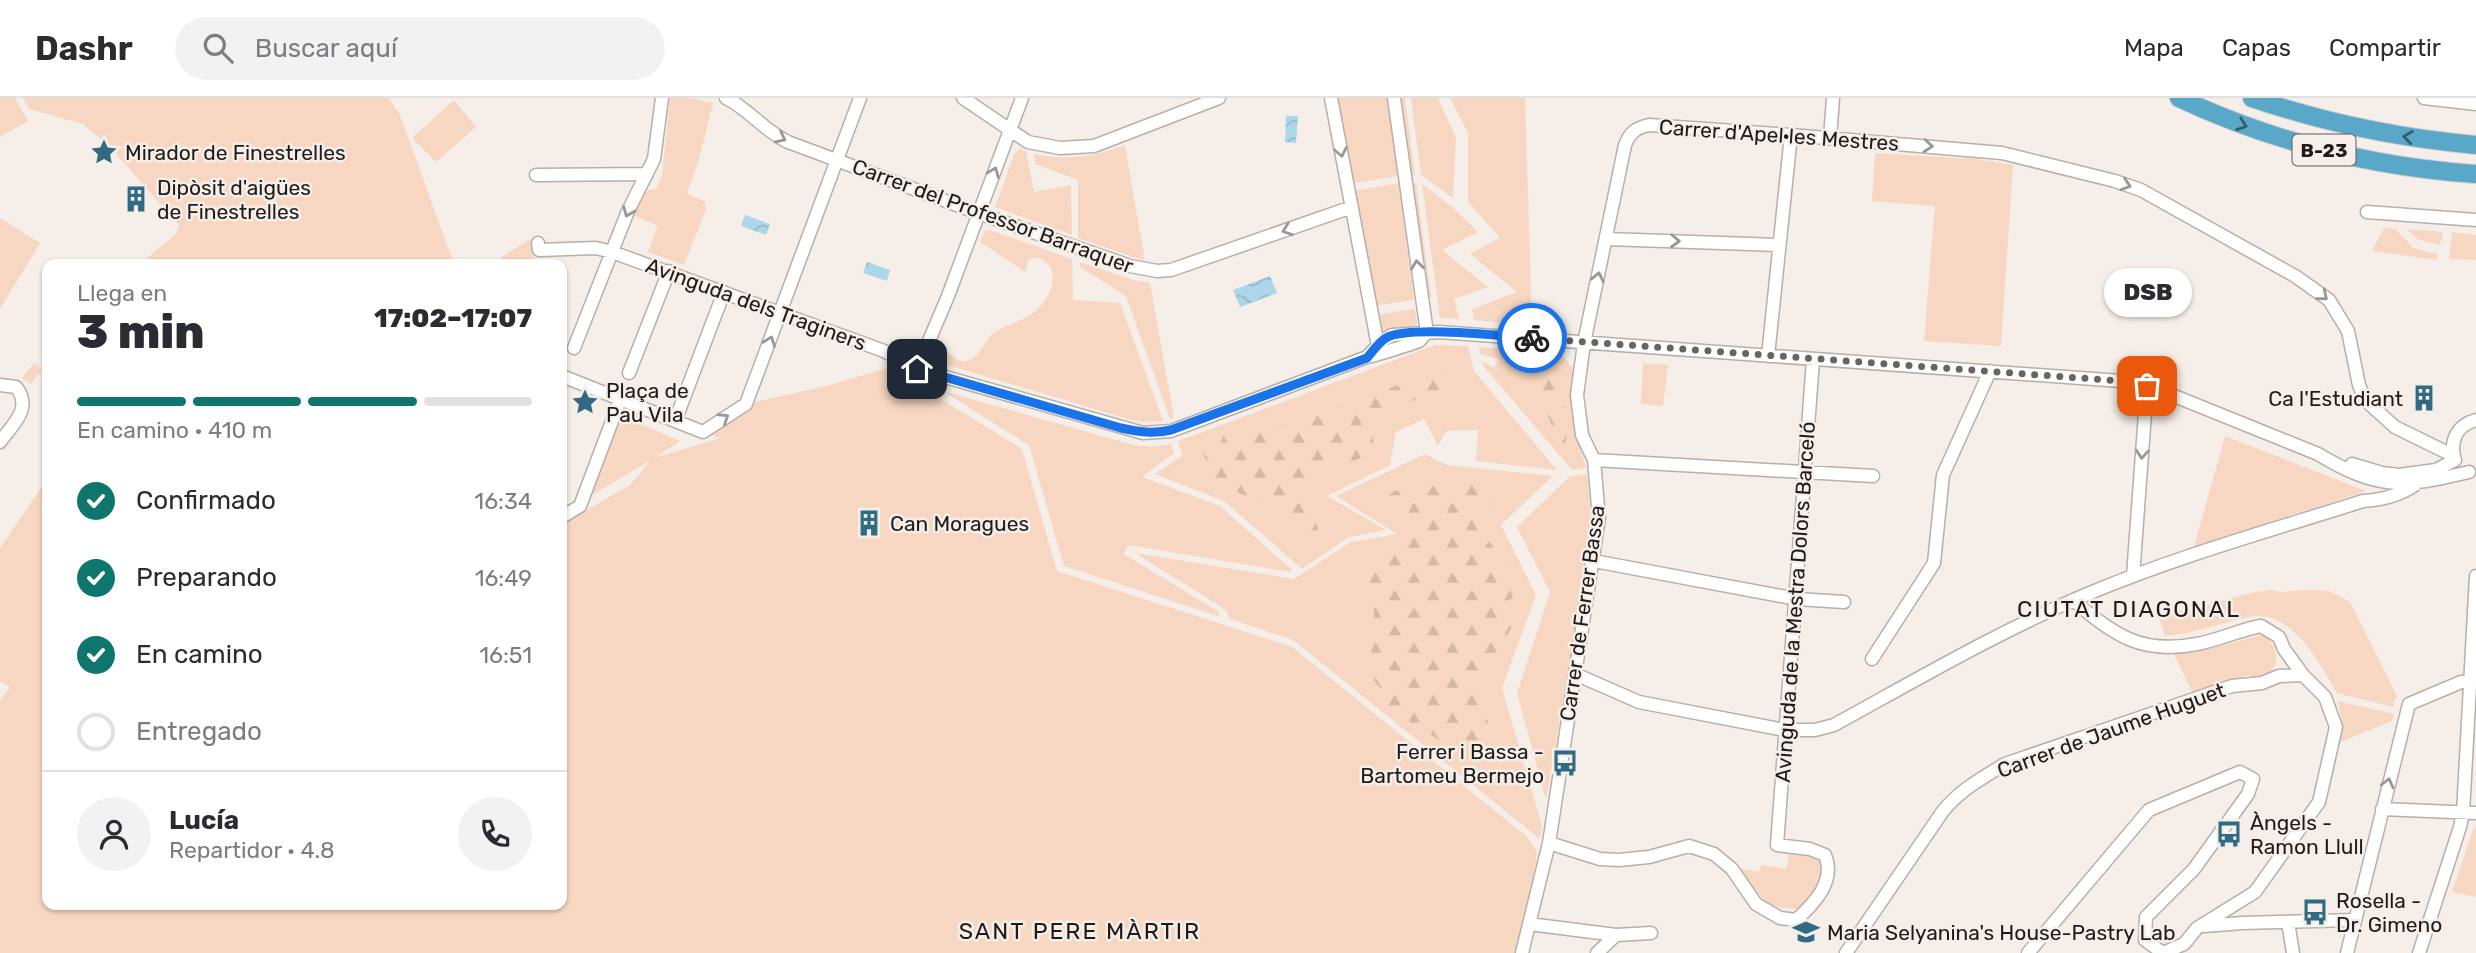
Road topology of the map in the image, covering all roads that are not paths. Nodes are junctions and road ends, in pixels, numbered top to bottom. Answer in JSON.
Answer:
{"nodes":[{"id":1,"x":662,"y":98,"type":"edge"},
{"id":2,"x":726,"y":98,"type":"edge"},
{"id":3,"x":860,"y":98,"type":"edge"},
{"id":4,"x":963,"y":98,"type":"edge"},
{"id":5,"x":1022,"y":98,"type":"edge"},
{"id":6,"x":1219,"y":98,"type":"edge"},
{"id":7,"x":1331,"y":98,"type":"edge"},
{"id":8,"x":1394,"y":98,"type":"edge"},
{"id":9,"x":1833,"y":98,"type":"edge"},
{"id":10,"x":2179,"y":98,"type":"edge"},
{"id":11,"x":2252,"y":98,"type":"edge"},
{"id":12,"x":2424,"y":98,"type":"edge"},
{"id":13,"x":2476,"y":104,"type":"edge"},
{"id":14,"x":1011,"y":131,"type":"junction"},
{"id":15,"x":1791,"y":135,"type":"junction"},
{"id":16,"x":1830,"y":138,"type":"junction"},
{"id":17,"x":2476,"y":145,"type":"edge"},
{"id":18,"x":836,"y":159,"type":"junction"},
{"id":19,"x":647,"y":174,"type":"junction"},
{"id":20,"x":2476,"y":174,"type":"edge"},
{"id":21,"x":536,"y":175,"type":"dead end"},
{"id":22,"x":1352,"y":207,"type":"junction"},
{"id":23,"x":2367,"y":212,"type":"dead end"},
{"id":24,"x":978,"y":213,"type":"junction"},
{"id":25,"x":2476,"y":220,"type":"edge"},
{"id":26,"x":1606,"y":239,"type":"junction"},
{"id":27,"x":1778,"y":245,"type":"junction"},
{"id":28,"x":539,"y":251,"type":"dead end"},
{"id":29,"x":612,"y":252,"type":"junction"},
{"id":30,"x":669,"y":271,"type":"junction"},
{"id":31,"x":724,"y":292,"type":"junction"},
{"id":32,"x":780,"y":313,"type":"junction"},
{"id":33,"x":1427,"y":332,"type":"junction"},
{"id":34,"x":1584,"y":343,"type":"junction"},
{"id":35,"x":574,"y":348,"type":"dead end"},
{"id":36,"x":1384,"y":348,"type":"junction"},
{"id":37,"x":1768,"y":356,"type":"junction"},
{"id":38,"x":1813,"y":360,"type":"junction"},
{"id":39,"x":917,"y":369,"type":"junction"},
{"id":40,"x":1990,"y":372,"type":"junction"},
{"id":41,"x":629,"y":373,"type":"dead end"},
{"id":42,"x":567,"y":379,"type":"edge"},
{"id":43,"x":0,"y":385,"type":"edge"},
{"id":44,"x":2147,"y":386,"type":"junction"},
{"id":45,"x":621,"y":400,"type":"junction"},
{"id":46,"x":2476,"y":420,"type":"edge"},
{"id":47,"x":675,"y":421,"type":"junction"},
{"id":48,"x":0,"y":442,"type":"edge"},
{"id":49,"x":2318,"y":454,"type":"junction"},
{"id":50,"x":2454,"y":458,"type":"junction"},
{"id":51,"x":1594,"y":460,"type":"junction"},
{"id":52,"x":1805,"y":471,"type":"junction"},
{"id":53,"x":2472,"y":473,"type":"edge"},
{"id":54,"x":1872,"y":476,"type":"dead end"},
{"id":55,"x":2371,"y":480,"type":"junction"},
{"id":56,"x":2416,"y":484,"type":"junction"},
{"id":57,"x":2363,"y":501,"type":"junction"},
{"id":58,"x":567,"y":513,"type":"edge"},
{"id":59,"x":1594,"y":561,"type":"junction"},
{"id":60,"x":2133,"y":576,"type":"junction"},
{"id":61,"x":2476,"y":576,"type":"edge"},
{"id":62,"x":1797,"y":599,"type":"junction"},
{"id":63,"x":2073,"y":600,"type":"junction"},
{"id":64,"x":1843,"y":602,"type":"dead end"},
{"id":65,"x":2284,"y":649,"type":"junction"},
{"id":66,"x":1872,"y":660,"type":"dead end"},
{"id":67,"x":1575,"y":674,"type":"junction"},
{"id":68,"x":2303,"y":674,"type":"junction"},
{"id":69,"x":2279,"y":676,"type":"junction"},
{"id":70,"x":2470,"y":682,"type":"junction"},
{"id":71,"x":1785,"y":730,"type":"junction"},
{"id":72,"x":2382,"y":809,"type":"junction"},
{"id":73,"x":2470,"y":813,"type":"edge"},
{"id":74,"x":1549,"y":843,"type":"junction"},
{"id":75,"x":2355,"y":920,"type":"junction"},
{"id":76,"x":2288,"y":922,"type":"junction"},
{"id":77,"x":1529,"y":924,"type":"junction"},
{"id":78,"x":2197,"y":928,"type":"junction"},
{"id":79,"x":1651,"y":933,"type":"dead end"},
{"id":80,"x":1616,"y":935,"type":"junction"},
{"id":81,"x":2350,"y":952,"type":"edge"},
{"id":82,"x":1522,"y":953,"type":"edge"},
{"id":83,"x":1597,"y":953,"type":"edge"},
{"id":84,"x":1846,"y":953,"type":"edge"},
{"id":85,"x":2028,"y":953,"type":"edge"},
{"id":86,"x":2293,"y":953,"type":"edge"},
{"id":87,"x":2419,"y":953,"type":"edge"}],
"edges":[{"from":1,"to":19,"type":"street"},
{"from":2,"to":18,"type":"street","name":"Carrer del Professor Barraquer","one_way":true},
{"from":3,"to":18,"type":"street"},
{"from":4,"to":14,"type":"street"},
{"from":5,"to":14,"type":"street"},
{"from":6,"to":14,"type":"street"},
{"from":7,"to":22,"type":"street","one_way":true},
{"from":33,"to":8,"type":"street","one_way":true},
{"from":9,"to":16,"type":"street"},
{"from":10,"to":20,"type":"highway","number":"B-23","one_way":true},
{"from":17,"to":11,"type":"highway","number":"B-23","one_way":true},
{"from":12,"to":13,"type":"street"},
{"from":24,"to":14,"type":"street","one_way":true},
{"from":15,"to":16,"type":"street","name":"Carrer d'Apel·les Mestres"},
{"from":15,"to":26,"type":"street","name":"Carrer d'Apel·les Mestres"},
{"from":15,"to":27,"type":"street"},
{"from":16,"to":50,"type":"street","name":"Carrer d'Apel·les Mestres","one_way":true},
{"from":18,"to":24,"type":"street","name":"Carrer del Professor Barraquer"},
{"from":18,"to":32,"type":"street"},
{"from":19,"to":21,"type":"street"},
{"from":19,"to":29,"type":"street","one_way":true},
{"from":22,"to":24,"type":"street","name":"Carrer del Professor Barraquer","one_way":true},
{"from":22,"to":36,"type":"street"},
{"from":23,"to":25,"type":"street"},
{"from":24,"to":39,"type":"street"},
{"from":26,"to":27,"type":"street","one_way":true},
{"from":34,"to":26,"type":"street","name":"Carrer d'Apel·les Mestres","one_way":true},
{"from":27,"to":37,"type":"street"},
{"from":28,"to":29,"type":"street","name":"Avinguda dels Traginers"},
{"from":29,"to":30,"type":"street","name":"Avinguda dels Traginers"},
{"from":29,"to":35,"type":"street"},
{"from":30,"to":31,"type":"street","name":"Avinguda dels Traginers"},
{"from":30,"to":41,"type":"street"},
{"from":31,"to":32,"type":"street","name":"Avinguda dels Traginers"},
{"from":31,"to":47,"type":"street"},
{"from":32,"to":39,"type":"street","name":"Avinguda dels Traginers"},
{"from":47,"to":32,"type":"street","one_way":true},
{"from":33,"to":34,"type":"street"},
{"from":33,"to":36,"type":"street"},
{"from":34,"to":37,"type":"street"},
{"from":34,"to":51,"type":"street","name":"Carrer de Ferrer Bassa"},
{"from":36,"to":39,"type":"street","name":"Avinguda dels Traginers"},
{"from":37,"to":38,"type":"street"},
{"from":38,"to":40,"type":"street"},
{"from":38,"to":52,"type":"street","name":"Avinguda de la Mestra Dolors Barceló"},
{"from":40,"to":44,"type":"street"},
{"from":40,"to":66,"type":"street"},
{"from":42,"to":45,"type":"street"},
{"from":43,"to":48,"type":"street"},
{"from":44,"to":49,"type":"street"},
{"from":44,"to":60,"type":"street","one_way":true},
{"from":45,"to":47,"type":"street"},
{"from":45,"to":58,"type":"street"},
{"from":46,"to":50,"type":"street"},
{"from":49,"to":50,"type":"street"},
{"from":49,"to":55,"type":"street"},
{"from":50,"to":53,"type":"street","name":"Carrer d'Apel·les Mestres"},
{"from":51,"to":52,"type":"street"},
{"from":51,"to":59,"type":"street","name":"Carrer de Ferrer Bassa"},
{"from":52,"to":54,"type":"street"},
{"from":52,"to":62,"type":"street","name":"Avinguda de la Mestra Dolors Barceló"},
{"from":53,"to":56,"type":"street"},
{"from":55,"to":56,"type":"street"},
{"from":55,"to":57,"type":"street"},
{"from":56,"to":57,"type":"street"},
{"from":57,"to":60,"type":"street"},
{"from":59,"to":62,"type":"street"},
{"from":59,"to":67,"type":"street","name":"Carrer de Ferrer Bassa"},
{"from":60,"to":63,"type":"street"},
{"from":61,"to":70,"type":"street"},
{"from":62,"to":64,"type":"street"},
{"from":62,"to":71,"type":"street","name":"Avinguda de la Mestra Dolors Barceló"},
{"from":63,"to":65,"type":"street"},
{"from":63,"to":71,"type":"street"},
{"from":65,"to":68,"type":"street"},
{"from":65,"to":69,"type":"street"},
{"from":67,"to":71,"type":"street"},
{"from":67,"to":74,"type":"street","name":"Carrer de Ferrer Bassa"},
{"from":68,"to":69,"type":"street","name":"Carrer de Jaume Huguet"},
{"from":68,"to":78,"type":"street"},
{"from":69,"to":84,"type":"street","name":"Carrer de Jaume Huguet"},
{"from":72,"to":70,"type":"street","one_way":true},
{"from":70,"to":73,"type":"street"},
{"from":71,"to":74,"type":"street","name":"Avinguda de la Mestra Dolors Barceló"},
{"from":72,"to":73,"type":"street"},
{"from":72,"to":75,"type":"street"},
{"from":73,"to":87,"type":"street"},
{"from":74,"to":77,"type":"street","name":"Carrer de Ferrer Bassa"},
{"from":75,"to":76,"type":"street"},
{"from":75,"to":81,"type":"street"},
{"from":76,"to":78,"type":"street"},
{"from":76,"to":86,"type":"street"},
{"from":77,"to":80,"type":"street"},
{"from":77,"to":82,"type":"street","name":"Carrer de Ferrer Bassa"},
{"from":78,"to":85,"type":"street"},
{"from":79,"to":80,"type":"street"},
{"from":80,"to":83,"type":"street"}]}
